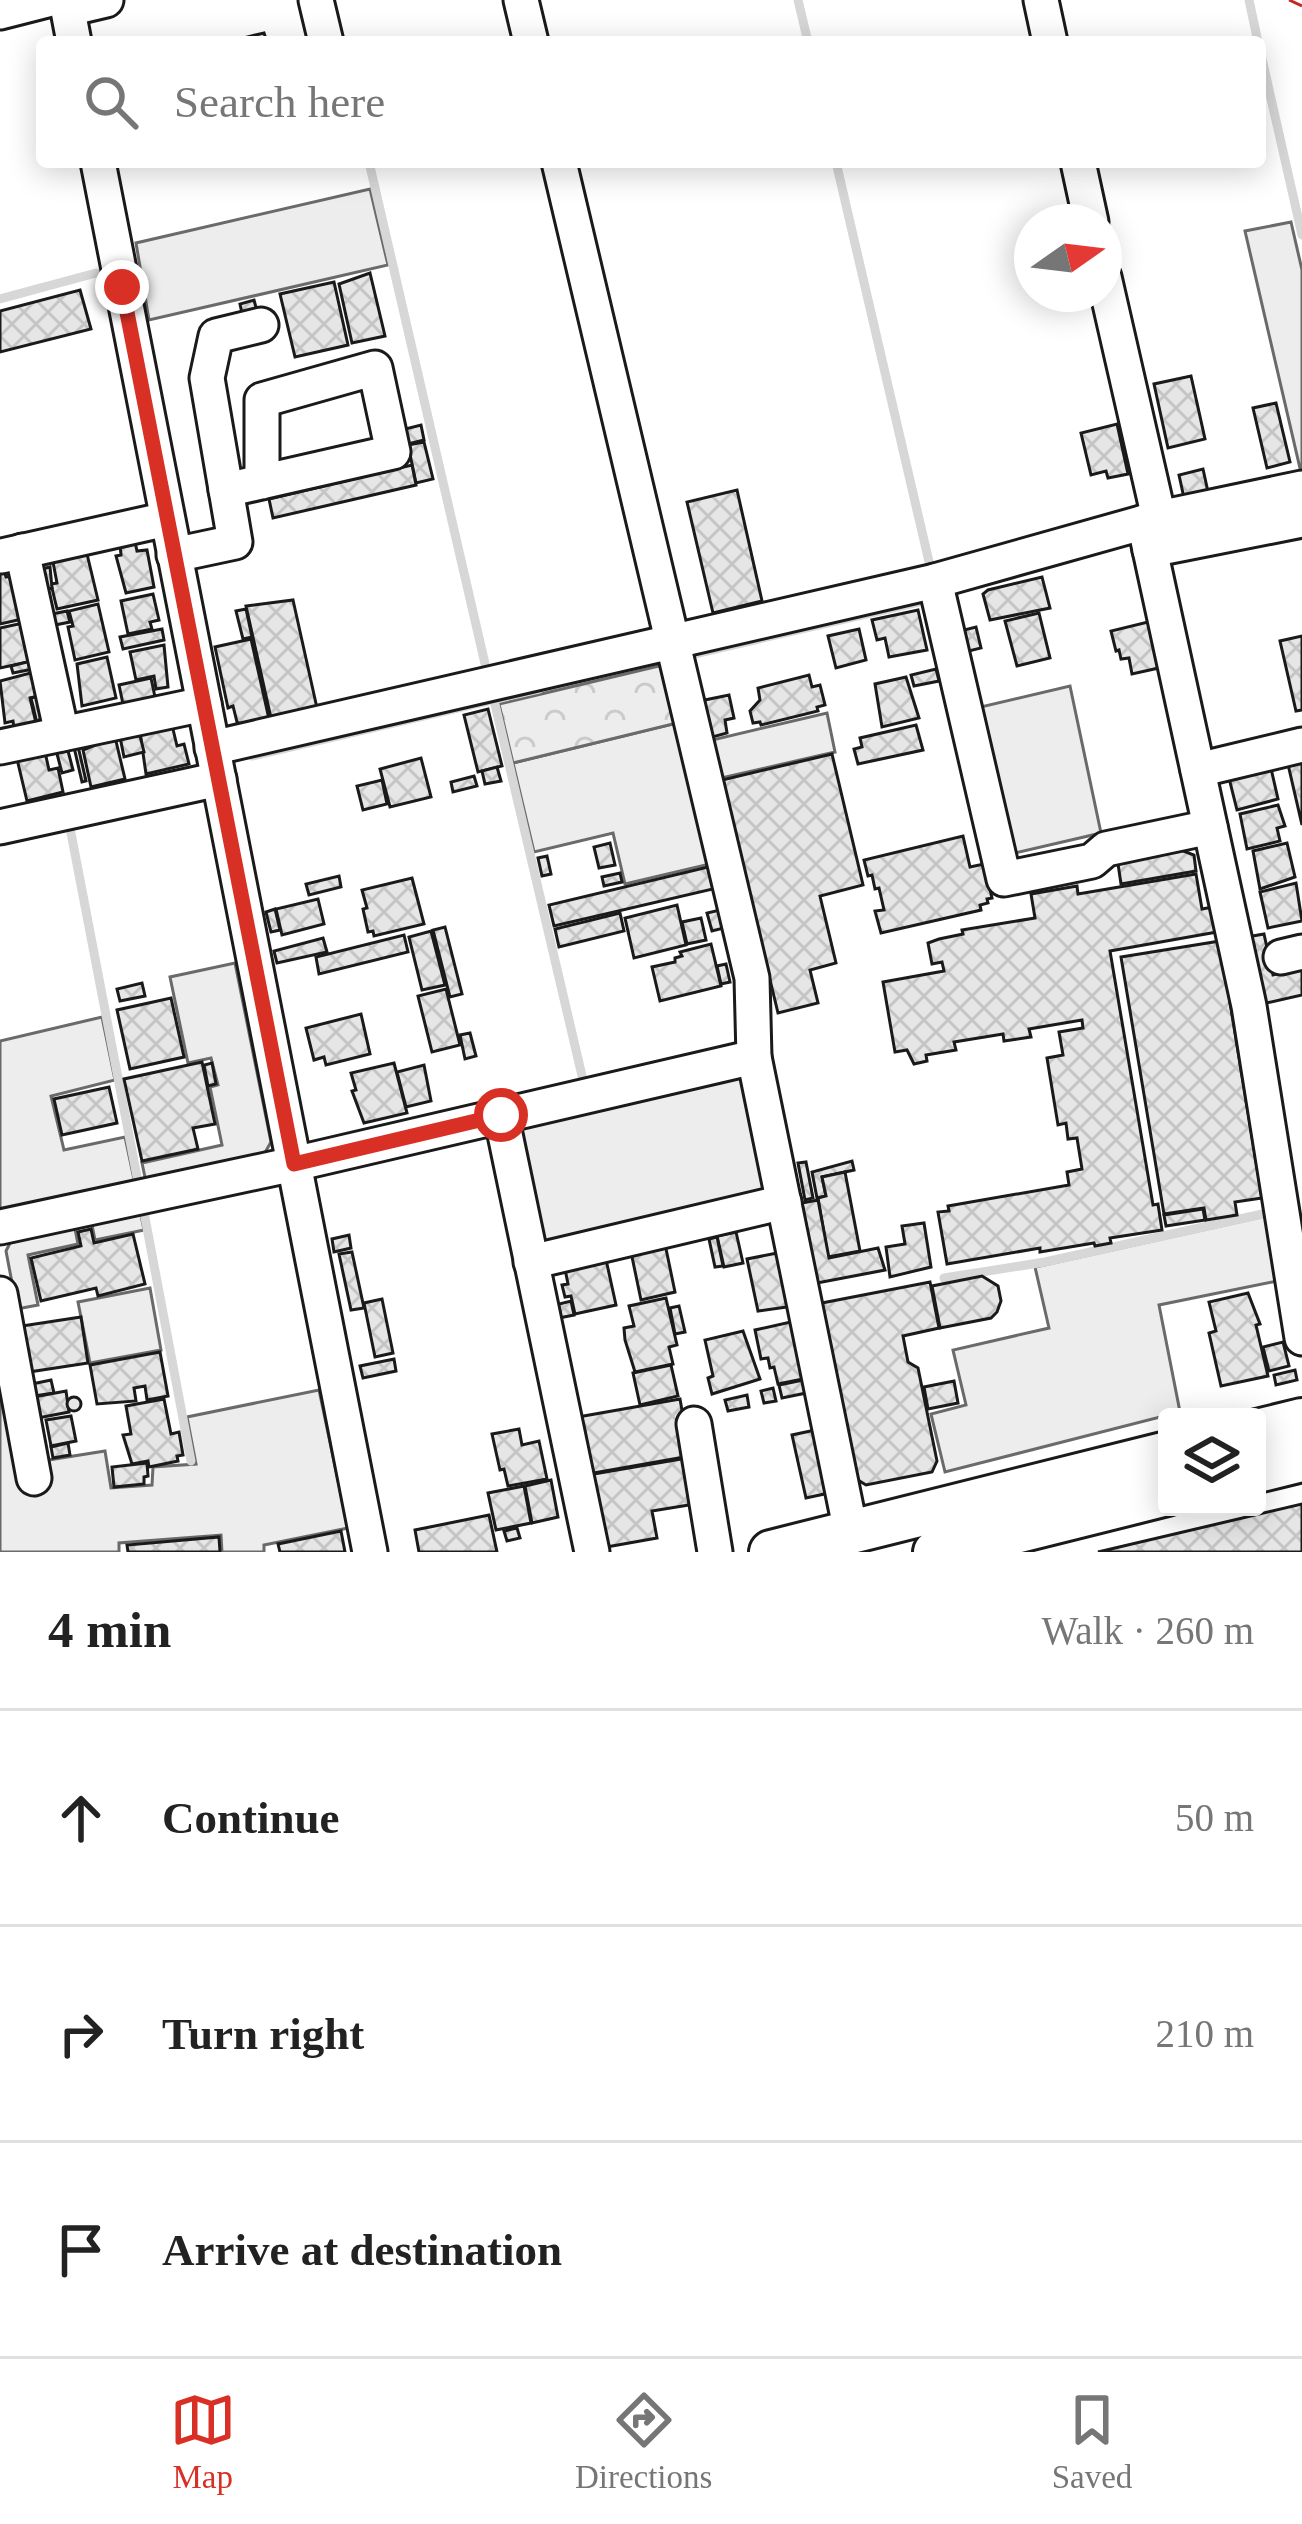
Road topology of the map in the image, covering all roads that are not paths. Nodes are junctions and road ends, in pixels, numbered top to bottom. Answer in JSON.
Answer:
{"nodes":[{"id":1,"x":106,"y":0,"type":"edge"},
{"id":2,"x":316,"y":0,"type":"edge"},
{"id":3,"x":521,"y":0,"type":"edge"},
{"id":4,"x":1041,"y":0,"type":"edge"},
{"id":5,"x":0,"y":12,"type":"edge"},
{"id":6,"x":64,"y":13,"type":"edge"},
{"id":7,"x":325,"y":36,"type":"edge"},
{"id":8,"x":530,"y":36,"type":"edge"},
{"id":9,"x":1049,"y":36,"type":"edge"},
{"id":10,"x":99,"y":168,"type":"edge"},
{"id":11,"x":560,"y":168,"type":"edge"},
{"id":12,"x":1079,"y":168,"type":"edge"},
{"id":13,"x":1087,"y":204,"type":"edge"},
{"id":14,"x":1111,"y":312,"type":"edge"},
{"id":15,"x":261,"y":325,"type":"dead end"},
{"id":16,"x":262,"y":482,"type":"junction"},
{"id":17,"x":1302,"y":488,"type":"edge"},
{"id":18,"x":226,"y":490,"type":"junction"},
{"id":19,"x":167,"y":518,"type":"junction"},
{"id":20,"x":1302,"y":520,"type":"edge"},
{"id":21,"x":1151,"y":530,"type":"junction"},
{"id":22,"x":11,"y":554,"type":"edge"},
{"id":23,"x":175,"y":555,"type":"junction"},
{"id":24,"x":934,"y":581,"type":"junction"},
{"id":25,"x":671,"y":642,"type":"junction"},
{"id":26,"x":204,"y":704,"type":"junction"},
{"id":27,"x":62,"y":734,"type":"junction"},
{"id":28,"x":1302,"y":746,"type":"edge"},
{"id":29,"x":0,"y":747,"type":"edge"},
{"id":30,"x":215,"y":763,"type":"junction"},
{"id":31,"x":1198,"y":770,"type":"junction"},
{"id":32,"x":0,"y":827,"type":"edge"},
{"id":33,"x":1210,"y":827,"type":"junction"},
{"id":34,"x":754,"y":1057,"type":"junction"},
{"id":35,"x":501,"y":1115,"type":"junction"},
{"id":36,"x":294,"y":1164,"type":"junction"},
{"id":37,"x":1288,"y":1179,"type":"edge"},
{"id":38,"x":784,"y":1202,"type":"junction"},
{"id":39,"x":0,"y":1227,"type":"edge"},
{"id":40,"x":532,"y":1262,"type":"junction"},
{"id":41,"x":0,"y":1294,"type":"edge"},
{"id":42,"x":1302,"y":1338,"type":"edge"},
{"id":43,"x":1302,"y":1420,"type":"edge"},
{"id":44,"x":694,"y":1424,"type":"dead end"},
{"id":45,"x":1266,"y":1429,"type":"edge"},
{"id":46,"x":1158,"y":1455,"type":"edge"},
{"id":47,"x":1302,"y":1460,"type":"edge"},
{"id":48,"x":1266,"y":1469,"type":"edge"},
{"id":49,"x":34,"y":1478,"type":"dead end"},
{"id":50,"x":1158,"y":1497,"type":"edge"},
{"id":51,"x":851,"y":1532,"type":"junction"},
{"id":52,"x":989,"y":1545,"type":"edge"},
{"id":53,"x":370,"y":1552,"type":"edge"},
{"id":54,"x":592,"y":1552,"type":"edge"},
{"id":55,"x":715,"y":1552,"type":"edge"},
{"id":56,"x":771,"y":1552,"type":"edge"},
{"id":57,"x":935,"y":1552,"type":"edge"}],
"edges":[{"from":1,"to":6,"type":"street"},
{"from":2,"to":7,"type":"street"},
{"from":3,"to":8,"type":"street"},
{"from":4,"to":9,"type":"street"},
{"from":5,"to":6,"type":"street"},
{"from":10,"to":19,"type":"street"},
{"from":11,"to":25,"type":"street"},
{"from":12,"to":13,"type":"street"},
{"from":14,"to":21,"type":"street"},
{"from":15,"to":18,"type":"street"},
{"from":16,"to":16,"type":"street"},
{"from":16,"to":18,"type":"street"},
{"from":17,"to":21,"type":"street"},
{"from":18,"to":23,"type":"street"},
{"from":19,"to":22,"type":"street"},
{"from":19,"to":23,"type":"street"},
{"from":20,"to":21,"type":"street"},
{"from":21,"to":24,"type":"street"},
{"from":21,"to":31,"type":"street"},
{"from":22,"to":27,"type":"street"},
{"from":23,"to":26,"type":"street"},
{"from":24,"to":25,"type":"street"},
{"from":24,"to":33,"type":"street"},
{"from":25,"to":30,"type":"street"},
{"from":25,"to":34,"type":"street"},
{"from":26,"to":27,"type":"street"},
{"from":26,"to":30,"type":"street"},
{"from":27,"to":29,"type":"street"},
{"from":28,"to":31,"type":"street"},
{"from":30,"to":32,"type":"street"},
{"from":30,"to":36,"type":"street"},
{"from":31,"to":33,"type":"street"},
{"from":33,"to":37,"type":"street"},
{"from":34,"to":35,"type":"street"},
{"from":34,"to":38,"type":"street"},
{"from":35,"to":36,"type":"street"},
{"from":35,"to":40,"type":"street"},
{"from":36,"to":39,"type":"street"},
{"from":36,"to":53,"type":"street"},
{"from":37,"to":42,"type":"street"},
{"from":38,"to":40,"type":"street"},
{"from":38,"to":51,"type":"street"},
{"from":40,"to":54,"type":"street"},
{"from":41,"to":49,"type":"street"},
{"from":43,"to":45,"type":"main road"},
{"from":44,"to":55,"type":"street"},
{"from":46,"to":51,"type":"main road"},
{"from":47,"to":48,"type":"main road"},
{"from":50,"to":52,"type":"main road"},
{"from":51,"to":56,"type":"main road"},
{"from":52,"to":57,"type":"main road"}]}
